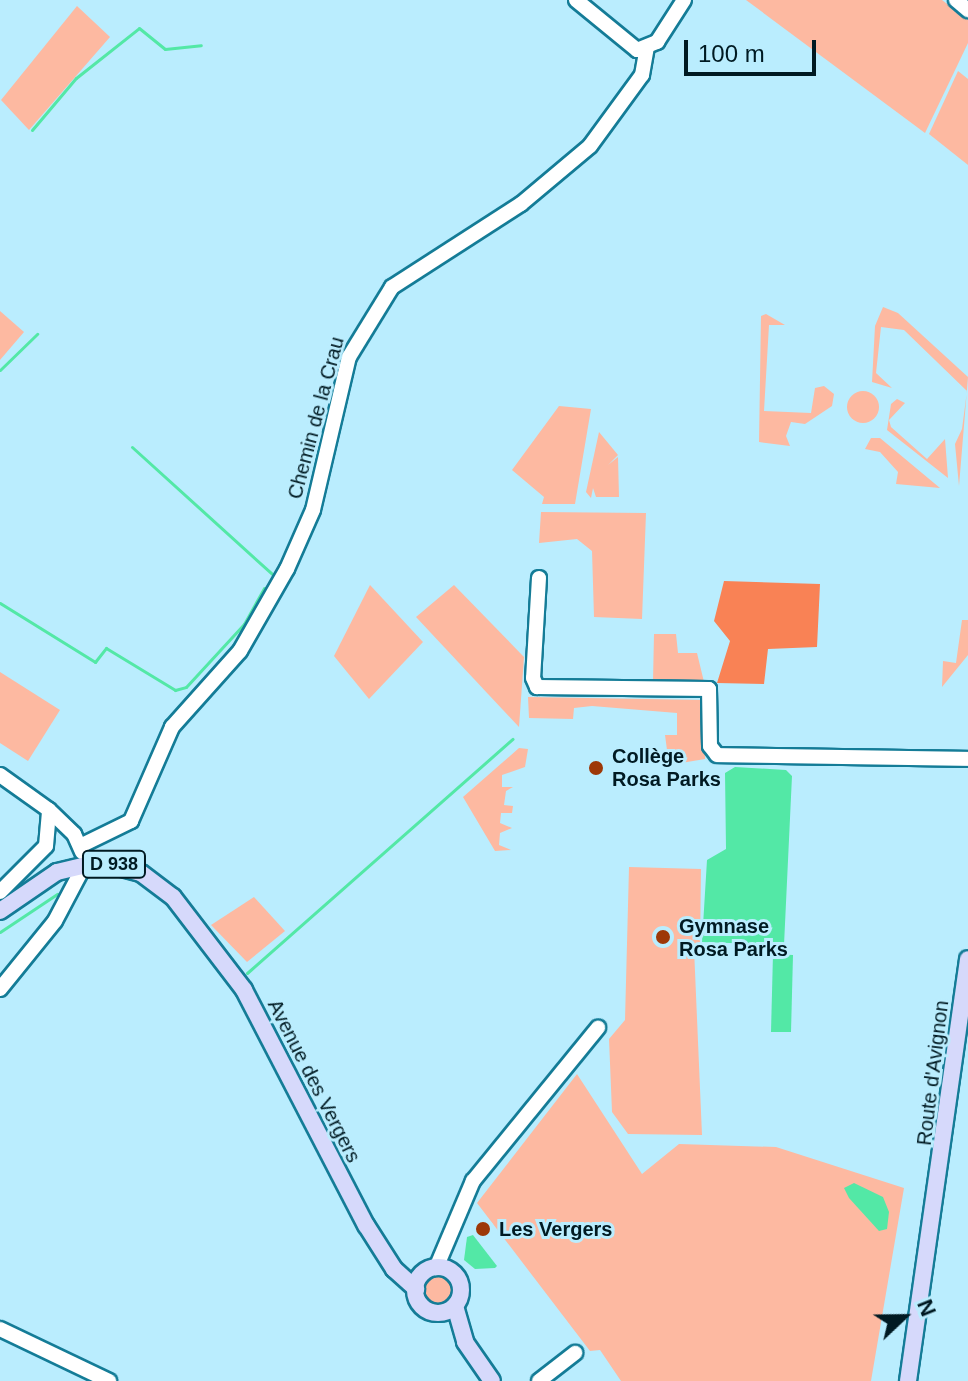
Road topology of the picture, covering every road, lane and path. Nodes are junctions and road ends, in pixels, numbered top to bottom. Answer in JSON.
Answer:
{"nodes":[{"id":1,"x":576,"y":0,"type":"edge"},
{"id":2,"x":684,"y":0,"type":"edge"},
{"id":3,"x":956,"y":0,"type":"edge"},
{"id":4,"x":968,"y":10,"type":"edge"},
{"id":5,"x":647,"y":48,"type":"junction"},
{"id":6,"x":539,"y":578,"type":"dead end"},
{"id":7,"x":968,"y":759,"type":"edge"},
{"id":8,"x":0,"y":775,"type":"edge"},
{"id":9,"x":49,"y":810,"type":"junction"},
{"id":10,"x":80,"y":846,"type":"junction"},
{"id":11,"x":82,"y":870,"type":"junction"},
{"id":12,"x":0,"y":892,"type":"edge"},
{"id":13,"x":0,"y":911,"type":"edge"},
{"id":14,"x":0,"y":921,"type":"edge"},
{"id":15,"x":211,"y":942,"type":"junction"},
{"id":16,"x":968,"y":959,"type":"edge"},
{"id":17,"x":0,"y":989,"type":"edge"},
{"id":18,"x":965,"y":1005,"type":"edge"},
{"id":19,"x":598,"y":1028,"type":"dead end"},
{"id":20,"x":376,"y":1241,"type":"junction"},
{"id":21,"x":437,"y":1270,"type":"junction"},
{"id":22,"x":416,"y":1289,"type":"junction"},
{"id":23,"x":455,"y":1306,"type":"junction"},
{"id":24,"x":436,"y":1313,"type":"junction"},
{"id":25,"x":0,"y":1329,"type":"edge"},
{"id":26,"x":575,"y":1353,"type":"dead end"},
{"id":27,"x":109,"y":1381,"type":"edge"},
{"id":28,"x":482,"y":1381,"type":"edge"},
{"id":29,"x":492,"y":1381,"type":"edge"},
{"id":30,"x":539,"y":1381,"type":"edge"},
{"id":31,"x":908,"y":1381,"type":"edge"}],
"edges":[{"from":1,"to":5,"type":"street"},
{"from":2,"to":5,"type":"street"},
{"from":3,"to":4,"type":"street"},
{"from":5,"to":10,"type":"street","name":"Chemin de la Crau"},
{"from":6,"to":7,"type":"street"},
{"from":8,"to":9,"type":"street"},
{"from":9,"to":10,"type":"street"},
{"from":9,"to":12,"type":"street"},
{"from":10,"to":11,"type":"street"},
{"from":11,"to":13,"type":"main road","number":"D 938"},
{"from":11,"to":14,"type":"main road","number":"D 938"},
{"from":11,"to":15,"type":"main road","number":"D 938"},
{"from":11,"to":15,"type":"main road","number":"D 938"},
{"from":11,"to":17,"type":"street"},
{"from":15,"to":20,"type":"main road","name":"Avenue des Vergers","number":"D 938"},
{"from":16,"to":18,"type":"main road","name":"Route d'Avignon"},
{"from":18,"to":31,"type":"main road","name":"Route d'Avignon"},
{"from":19,"to":21,"type":"street"},
{"from":20,"to":21,"type":"main road","name":"Avenue des Vergers","number":"D 938"},
{"from":20,"to":22,"type":"main road","name":"Avenue des Vergers","number":"D 938"},
{"from":21,"to":22,"type":"main road"},
{"from":21,"to":23,"type":"main road"},
{"from":22,"to":24,"type":"main road","number":"D 938"},
{"from":23,"to":24,"type":"main road"},
{"from":23,"to":29,"type":"main road"},
{"from":24,"to":28,"type":"main road","number":"D 938"},
{"from":25,"to":27,"type":"street"},
{"from":26,"to":30,"type":"street"}]}
